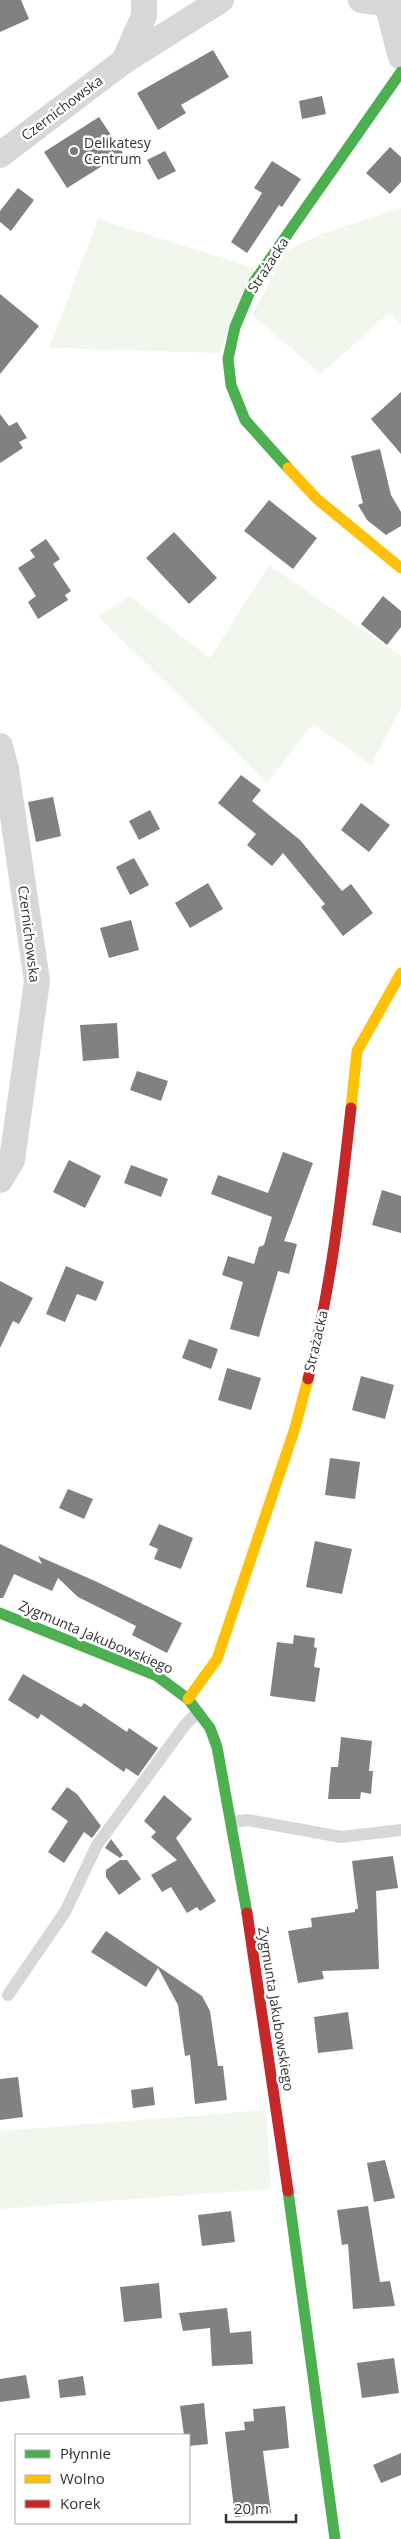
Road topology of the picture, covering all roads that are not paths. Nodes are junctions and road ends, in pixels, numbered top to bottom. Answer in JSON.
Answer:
{"nodes":[{"id":1,"x":144,"y":0,"type":"edge"},
{"id":2,"x":221,"y":0,"type":"edge"},
{"id":3,"x":361,"y":0,"type":"edge"},
{"id":4,"x":394,"y":4,"type":"edge"},
{"id":5,"x":401,"y":57,"type":"edge"},
{"id":6,"x":124,"y":61,"type":"junction"},
{"id":7,"x":401,"y":72,"type":"edge"},
{"id":8,"x":0,"y":155,"type":"edge"},
{"id":9,"x":401,"y":568,"type":"edge"},
{"id":10,"x":0,"y":746,"type":"edge"},
{"id":11,"x":401,"y":973,"type":"edge"},
{"id":12,"x":0,"y":1180,"type":"edge"},
{"id":13,"x":0,"y":1613,"type":"edge"},
{"id":14,"x":188,"y":1699,"type":"junction"},
{"id":15,"x":198,"y":1712,"type":"junction"},
{"id":16,"x":232,"y":1822,"type":"junction"},
{"id":17,"x":401,"y":1830,"type":"edge"},
{"id":18,"x":8,"y":1995,"type":"dead end"},
{"id":19,"x":334,"y":2539,"type":"edge"}],
"edges":[{"from":1,"to":6,"type":"street","name":"Czernichowska"},
{"from":2,"to":6,"type":"street","name":"Czernichowska"},
{"from":3,"to":4,"type":"street"},
{"from":4,"to":5,"type":"street"},
{"from":6,"to":8,"type":"street","name":"Czernichowska"},
{"from":7,"to":9,"type":"street","name":"Strażacka"},
{"from":10,"to":12,"type":"street","name":"Czernichowska"},
{"from":11,"to":14,"type":"street","name":"Strażacka"},
{"from":13,"to":14,"type":"street","name":"Zygmunta Jakubowskiego"},
{"from":14,"to":15,"type":"street","name":"Zygmunta Jakubowskiego"},
{"from":15,"to":16,"type":"street","name":"Zygmunta Jakubowskiego"},
{"from":15,"to":18,"type":"lane"},
{"from":16,"to":17,"type":"lane"},
{"from":16,"to":19,"type":"street","name":"Zygmunta Jakubowskiego"}]}
